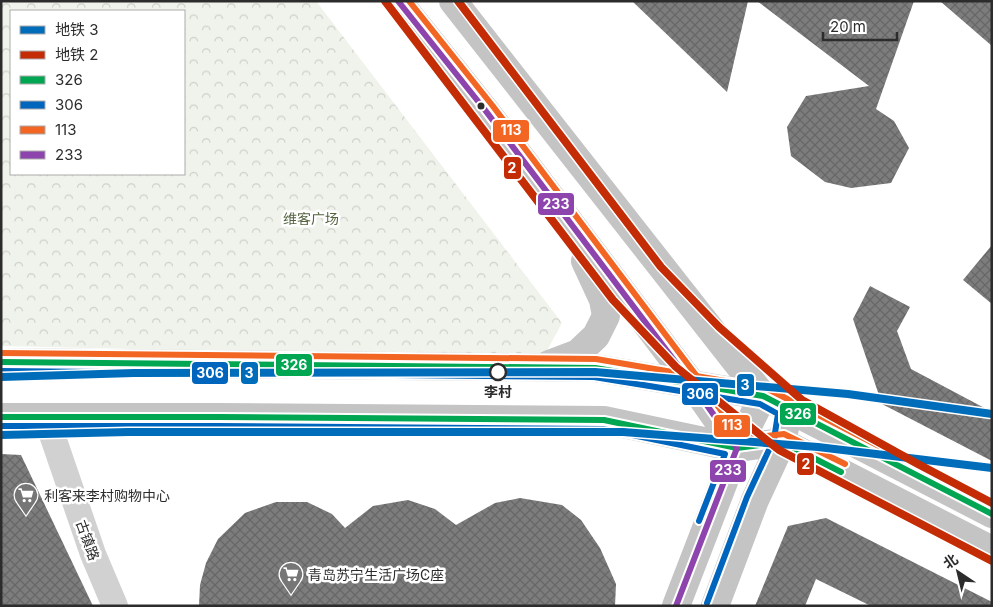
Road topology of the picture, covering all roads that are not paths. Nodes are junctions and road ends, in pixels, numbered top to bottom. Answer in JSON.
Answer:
{"nodes":[{"id":1,"x":398,"y":1,"type":"edge"},
{"id":2,"x":453,"y":1,"type":"edge"},
{"id":3,"x":573,"y":226,"type":"junction"},
{"id":4,"x":1,"y":362,"type":"edge"},
{"id":5,"x":542,"y":367,"type":"junction"},
{"id":6,"x":692,"y":384,"type":"junction"},
{"id":7,"x":763,"y":396,"type":"junction"},
{"id":8,"x":788,"y":409,"type":"junction"},
{"id":9,"x":1,"y":417,"type":"edge"},
{"id":10,"x":46,"y":417,"type":"junction"},
{"id":11,"x":782,"y":442,"type":"junction"},
{"id":12,"x":737,"y":448,"type":"junction"},
{"id":13,"x":992,"y":514,"type":"edge"},
{"id":14,"x":992,"y":550,"type":"edge"},
{"id":15,"x":115,"y":606,"type":"edge"},
{"id":16,"x":676,"y":606,"type":"edge"},
{"id":17,"x":715,"y":606,"type":"edge"}],
"edges":[{"from":1,"to":3,"type":"main road"},
{"from":2,"to":7,"type":"main road"},
{"from":3,"to":5,"type":"main road"},
{"from":3,"to":6,"type":"main road"},
{"from":4,"to":5,"type":"main road"},
{"from":5,"to":6,"type":"main road"},
{"from":6,"to":7,"type":"main road"},
{"from":6,"to":12,"type":"main road"},
{"from":7,"to":8,"type":"main road"},
{"from":7,"to":12,"type":"main road"},
{"from":8,"to":11,"type":"main road"},
{"from":8,"to":13,"type":"main road"},
{"from":9,"to":10,"type":"main road"},
{"from":10,"to":12,"type":"main road"},
{"from":10,"to":15,"type":"street","name":"古镇路"},
{"from":11,"to":12,"type":"main road"},
{"from":11,"to":14,"type":"main road"},
{"from":11,"to":17,"type":"main road"},
{"from":12,"to":16,"type":"main road"}]}
